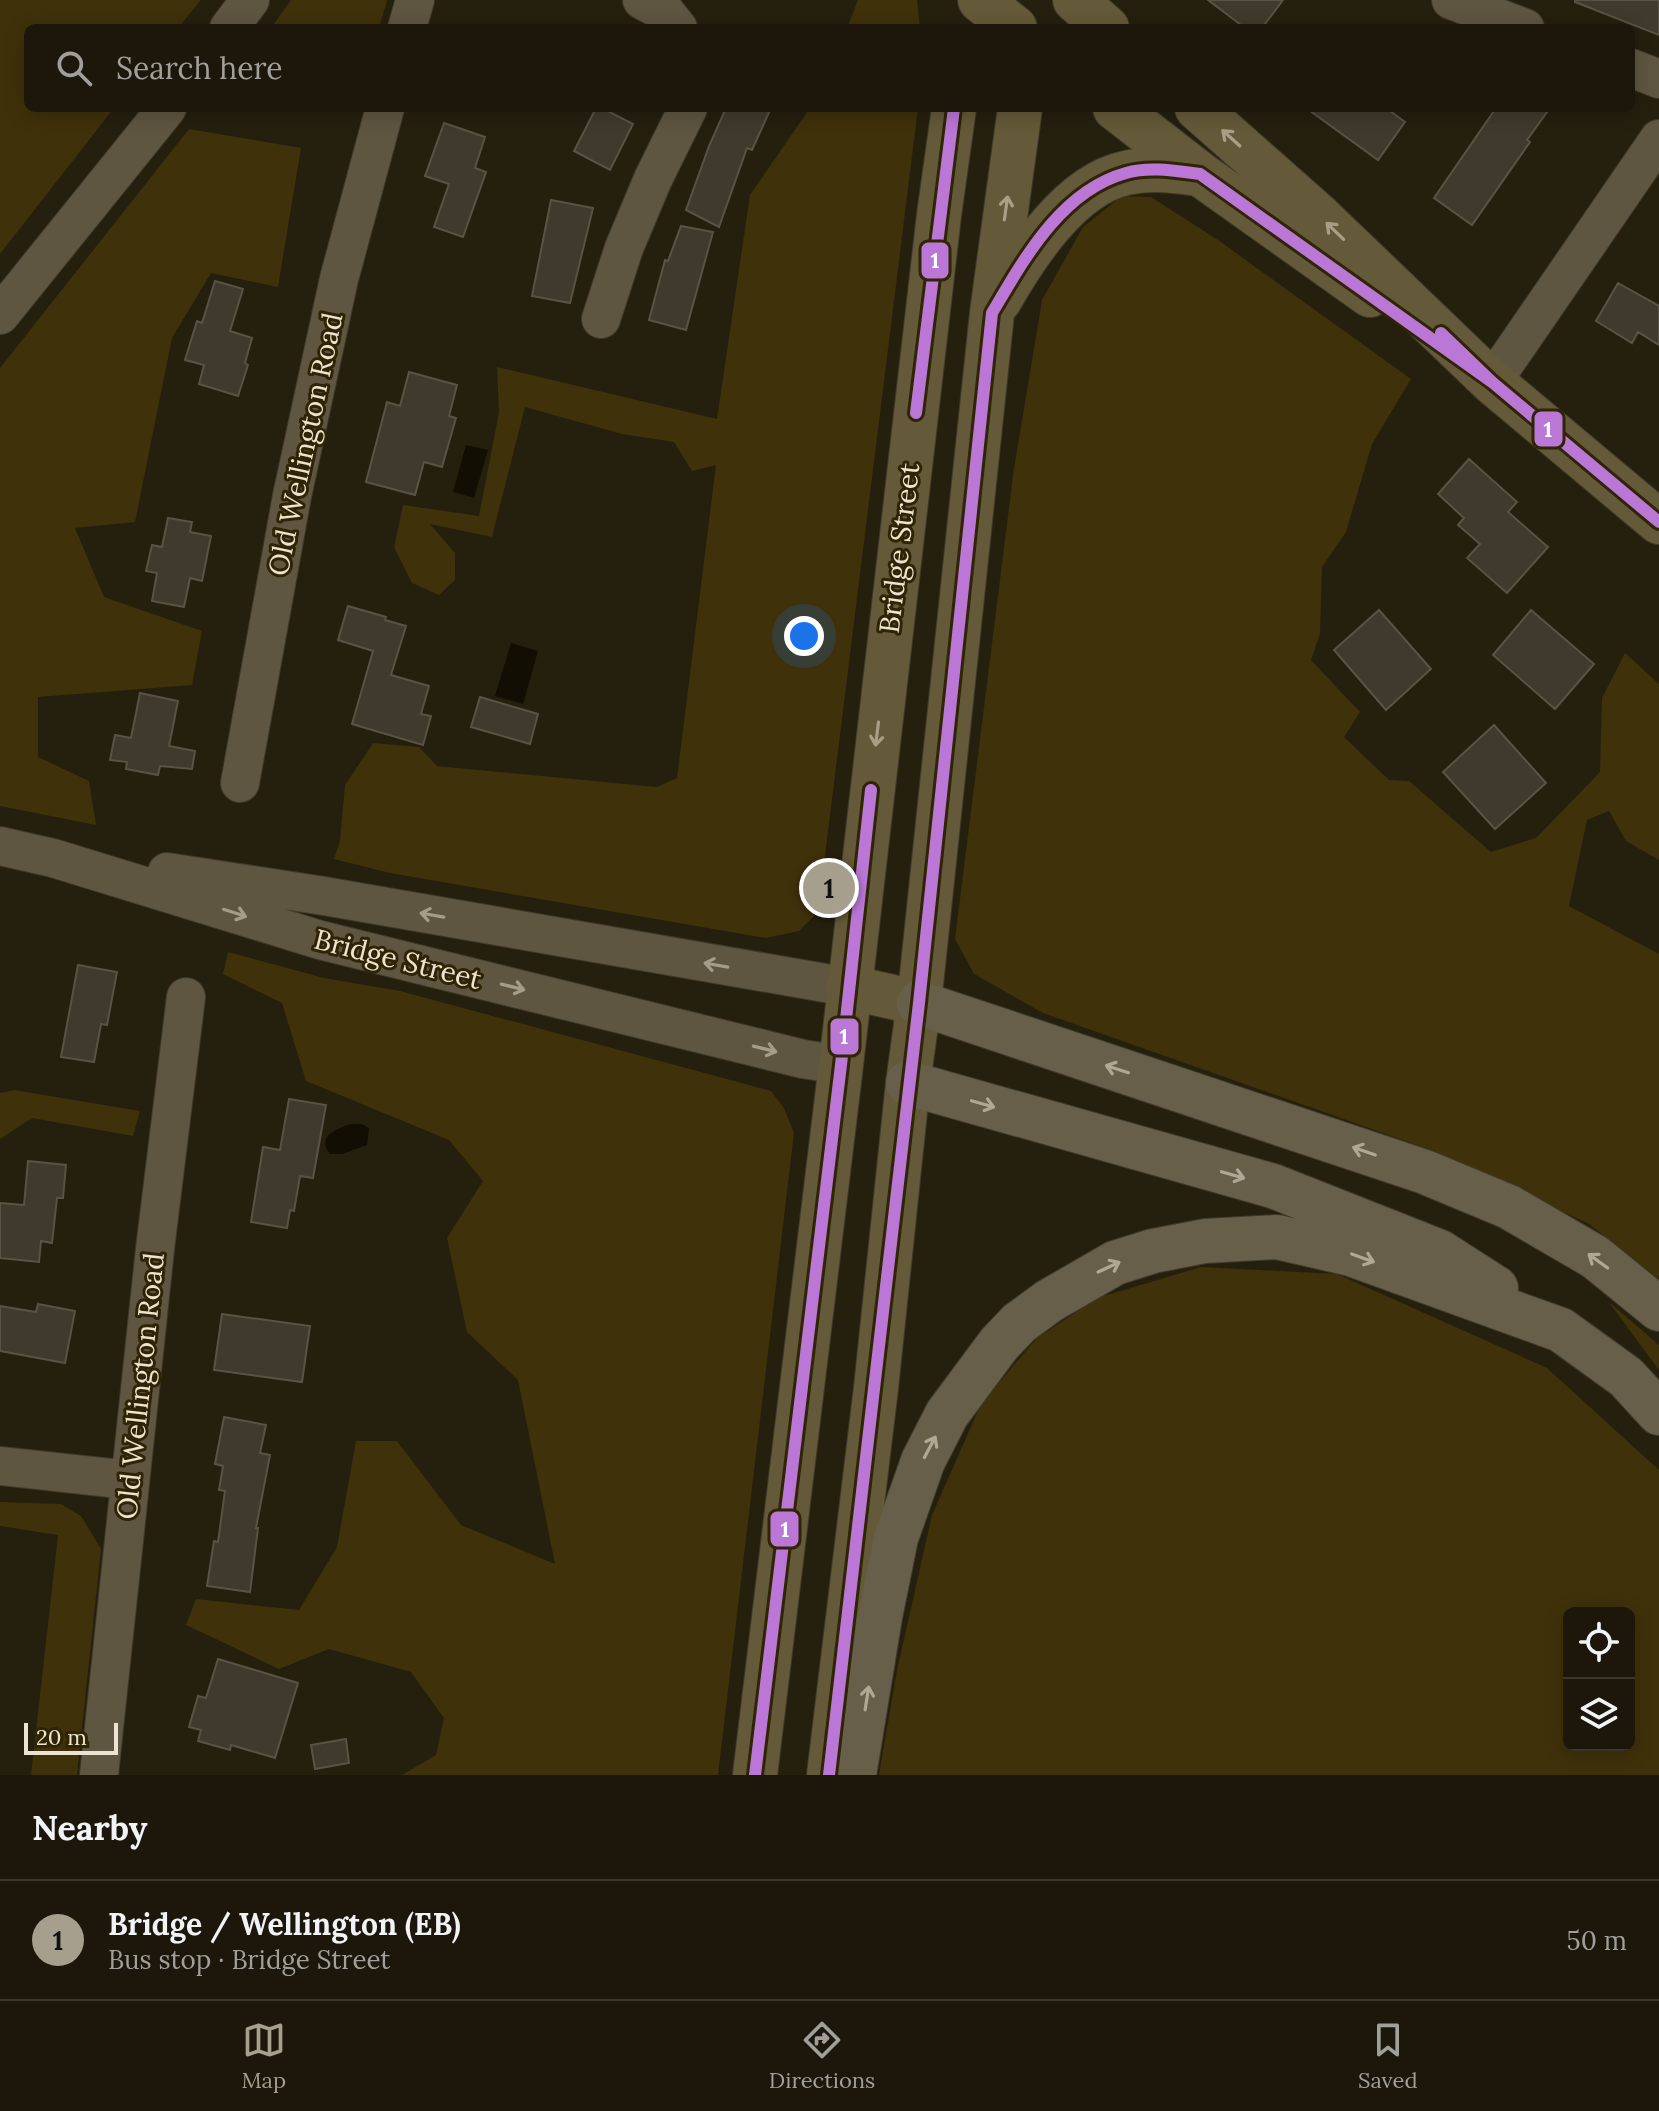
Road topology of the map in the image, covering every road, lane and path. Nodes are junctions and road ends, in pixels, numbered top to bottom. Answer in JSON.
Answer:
{"nodes":[{"id":1,"x":250,"y":0,"type":"edge"},
{"id":2,"x":415,"y":0,"type":"edge"},
{"id":3,"x":642,"y":0,"type":"edge"},
{"id":4,"x":968,"y":0,"type":"edge"},
{"id":5,"x":980,"y":0,"type":"edge"},
{"id":6,"x":1034,"y":0,"type":"edge"},
{"id":7,"x":1075,"y":0,"type":"edge"},
{"id":8,"x":1451,"y":0,"type":"edge"},
{"id":9,"x":232,"y":24,"type":"edge"},
{"id":10,"x":408,"y":24,"type":"edge"},
{"id":11,"x":675,"y":24,"type":"edge"},
{"id":12,"x":965,"y":24,"type":"edge"},
{"id":13,"x":1010,"y":24,"type":"edge"},
{"id":14,"x":1031,"y":24,"type":"edge"},
{"id":15,"x":1102,"y":24,"type":"edge"},
{"id":16,"x":1514,"y":24,"type":"edge"},
{"id":17,"x":1635,"y":70,"type":"edge"},
{"id":18,"x":1659,"y":79,"type":"edge"},
{"id":19,"x":164,"y":112,"type":"edge"},
{"id":20,"x":384,"y":112,"type":"edge"},
{"id":21,"x":686,"y":112,"type":"edge"},
{"id":22,"x":953,"y":112,"type":"edge"},
{"id":23,"x":1019,"y":112,"type":"edge"},
{"id":24,"x":1120,"y":112,"type":"edge"},
{"id":25,"x":1202,"y":112,"type":"edge"},
{"id":26,"x":1659,"y":139,"type":"edge"},
{"id":27,"x":1200,"y":174,"type":"junction"},
{"id":28,"x":992,"y":313,"type":"junction"},
{"id":29,"x":0,"y":315,"type":"edge"},
{"id":30,"x":601,"y":319,"type":"dead end"},
{"id":31,"x":1492,"y":382,"type":"junction"},
{"id":32,"x":1659,"y":522,"type":"edge"},
{"id":33,"x":240,"y":783,"type":"dead end"},
{"id":34,"x":0,"y":846,"type":"edge"},
{"id":35,"x":53,"y":858,"type":"junction"},
{"id":36,"x":848,"y":987,"type":"junction"},
{"id":37,"x":186,"y":997,"type":"dead end"},
{"id":38,"x":919,"y":1003,"type":"junction"},
{"id":39,"x":841,"y":1065,"type":"junction"},
{"id":40,"x":908,"y":1083,"type":"junction"},
{"id":41,"x":1659,"y":1309,"type":"edge"},
{"id":42,"x":1561,"y":1330,"type":"junction"},
{"id":43,"x":1659,"y":1413,"type":"edge"},
{"id":44,"x":0,"y":1466,"type":"edge"},
{"id":45,"x":129,"y":1480,"type":"junction"},
{"id":46,"x":99,"y":1775,"type":"edge"},
{"id":47,"x":755,"y":1775,"type":"edge"},
{"id":48,"x":829,"y":1775,"type":"edge"},
{"id":49,"x":854,"y":1775,"type":"edge"}],
"edges":[{"from":1,"to":9,"type":"street"},
{"from":2,"to":10,"type":"street"},
{"from":3,"to":11,"type":"street"},
{"from":4,"to":12,"type":"main road"},
{"from":5,"to":13,"type":"main road"},
{"from":6,"to":14,"type":"main road"},
{"from":7,"to":15,"type":"main road"},
{"from":8,"to":16,"type":"street"},
{"from":17,"to":18,"type":"street"},
{"from":19,"to":29,"type":"street"},
{"from":20,"to":33,"type":"street","name":"Old Wellington Road"},
{"from":21,"to":30,"type":"street"},
{"from":22,"to":36,"type":"main road","name":"Bridge Street","one_way":true},
{"from":28,"to":23,"type":"main road","one_way":true},
{"from":24,"to":27,"type":"main road"},
{"from":31,"to":25,"type":"main road","one_way":true},
{"from":26,"to":31,"type":"street"},
{"from":27,"to":28,"type":"main road"},
{"from":27,"to":31,"type":"main road"},
{"from":28,"to":38,"type":"main road"},
{"from":31,"to":32,"type":"main road"},
{"from":34,"to":35,"type":"street","name":"Bridge Street"},
{"from":36,"to":35,"type":"street","name":"Bridge Street","one_way":true},
{"from":35,"to":39,"type":"street","name":"Bridge Street","one_way":true},
{"from":36,"to":38,"type":"main road","name":"Bridge Street"},
{"from":36,"to":39,"type":"main road","name":"Bridge Street"},
{"from":37,"to":45,"type":"street","name":"Old Wellington Road"},
{"from":38,"to":40,"type":"main road"},
{"from":41,"to":38,"type":"highway","one_way":true},
{"from":39,"to":40,"type":"main road","name":"Bridge Street"},
{"from":39,"to":47,"type":"main road"},
{"from":40,"to":42,"type":"highway","one_way":true},
{"from":40,"to":48,"type":"main road"},
{"from":42,"to":43,"type":"highway"},
{"from":49,"to":42,"type":"highway","one_way":true},
{"from":44,"to":45,"type":"street"},
{"from":45,"to":46,"type":"street","name":"Old Wellington Road"}]}
